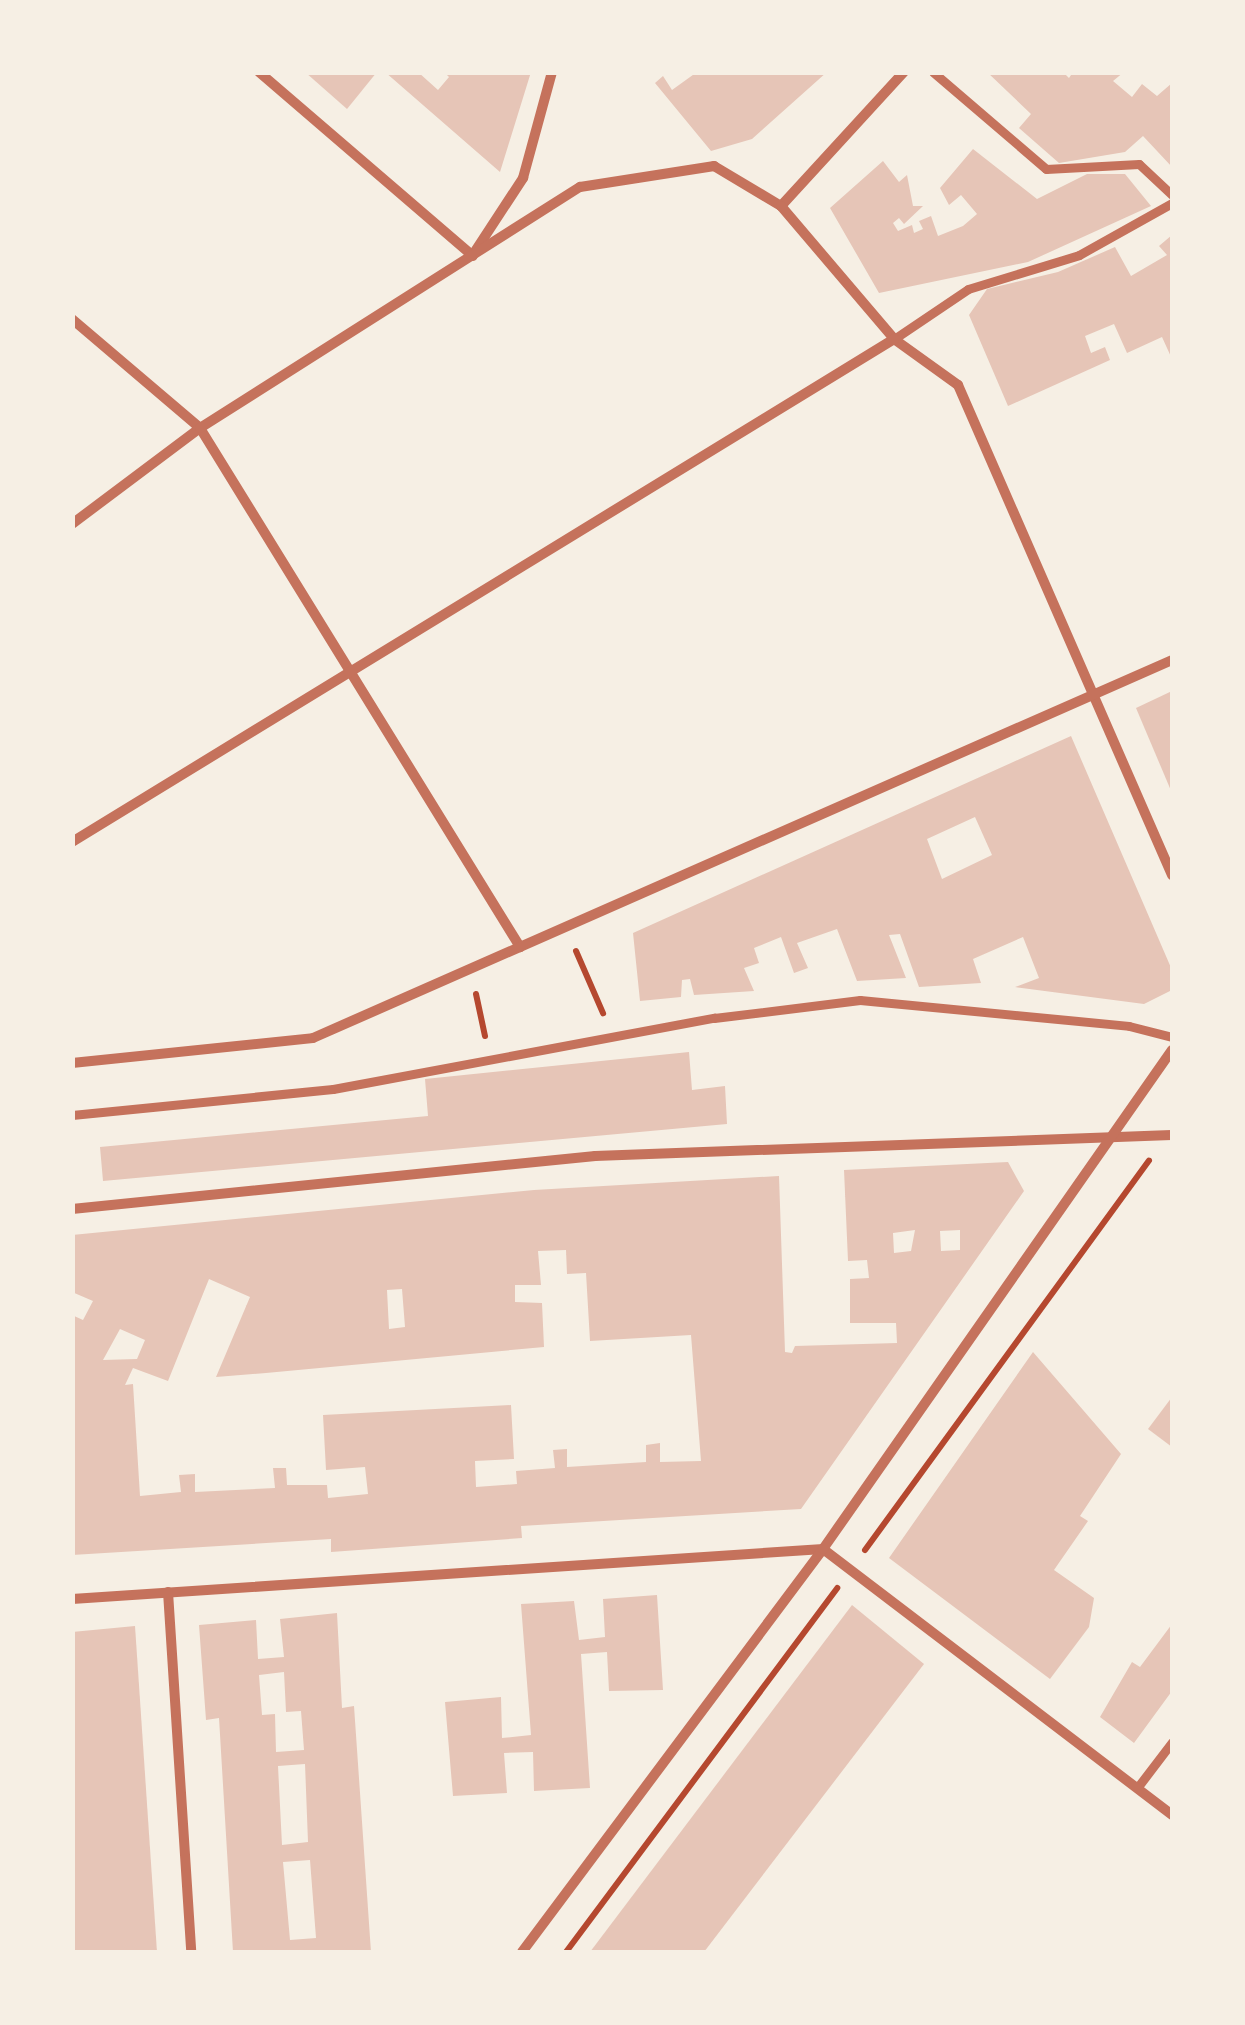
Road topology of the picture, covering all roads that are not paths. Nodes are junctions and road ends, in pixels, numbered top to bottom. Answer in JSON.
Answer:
{"nodes":[{"id":1,"x":259,"y":72,"type":"edge"},
{"id":2,"x":552,"y":72,"type":"edge"},
{"id":3,"x":904,"y":72,"type":"edge"},
{"id":4,"x":933,"y":72,"type":"edge"},
{"id":5,"x":1172,"y":195,"type":"edge"},
{"id":6,"x":1172,"y":203,"type":"edge"},
{"id":7,"x":780,"y":206,"type":"junction"},
{"id":8,"x":473,"y":256,"type":"junction"},
{"id":9,"x":72,"y":320,"type":"edge"},
{"id":10,"x":894,"y":339,"type":"junction"},
{"id":11,"x":200,"y":428,"type":"junction"},
{"id":12,"x":72,"y":524,"type":"edge"},
{"id":13,"x":1172,"y":660,"type":"edge"},
{"id":14,"x":350,"y":672,"type":"junction"},
{"id":15,"x":1094,"y":694,"type":"junction"},
{"id":16,"x":72,"y":842,"type":"edge"},
{"id":17,"x":1172,"y":875,"type":"edge"},
{"id":18,"x":520,"y":947,"type":"junction"},
{"id":19,"x":1172,"y":1037,"type":"edge"},
{"id":20,"x":1172,"y":1050,"type":"edge"},
{"id":21,"x":72,"y":1063,"type":"edge"},
{"id":22,"x":72,"y":1115,"type":"edge"},
{"id":23,"x":1172,"y":1135,"type":"edge"},
{"id":24,"x":1112,"y":1138,"type":"junction"},
{"id":25,"x":72,"y":1208,"type":"edge"},
{"id":26,"x":823,"y":1549,"type":"junction"},
{"id":27,"x":168,"y":1592,"type":"junction"},
{"id":28,"x":72,"y":1598,"type":"edge"},
{"id":29,"x":1172,"y":1742,"type":"edge"},
{"id":30,"x":1137,"y":1788,"type":"junction"},
{"id":31,"x":1172,"y":1815,"type":"edge"},
{"id":32,"x":191,"y":1952,"type":"edge"},
{"id":33,"x":522,"y":1952,"type":"edge"}],
"edges":[{"from":1,"to":8,"type":"street"},
{"from":2,"to":8,"type":"street"},
{"from":3,"to":7,"type":"street"},
{"from":4,"to":5,"type":"street"},
{"from":6,"to":10,"type":"street"},
{"from":7,"to":8,"type":"street"},
{"from":7,"to":10,"type":"street"},
{"from":8,"to":11,"type":"street"},
{"from":9,"to":11,"type":"street"},
{"from":10,"to":14,"type":"street"},
{"from":10,"to":15,"type":"street"},
{"from":11,"to":12,"type":"street"},
{"from":11,"to":14,"type":"street"},
{"from":13,"to":15,"type":"street"},
{"from":14,"to":16,"type":"street"},
{"from":14,"to":18,"type":"street"},
{"from":15,"to":17,"type":"street"},
{"from":15,"to":18,"type":"street"},
{"from":18,"to":21,"type":"street"},
{"from":19,"to":22,"type":"street"},
{"from":20,"to":24,"type":"street"},
{"from":23,"to":24,"type":"street"},
{"from":24,"to":25,"type":"street"},
{"from":24,"to":26,"type":"street"},
{"from":26,"to":27,"type":"street"},
{"from":26,"to":30,"type":"street"},
{"from":26,"to":33,"type":"street"},
{"from":27,"to":28,"type":"street"},
{"from":27,"to":32,"type":"street"},
{"from":29,"to":30,"type":"street"},
{"from":30,"to":31,"type":"street"}]}
